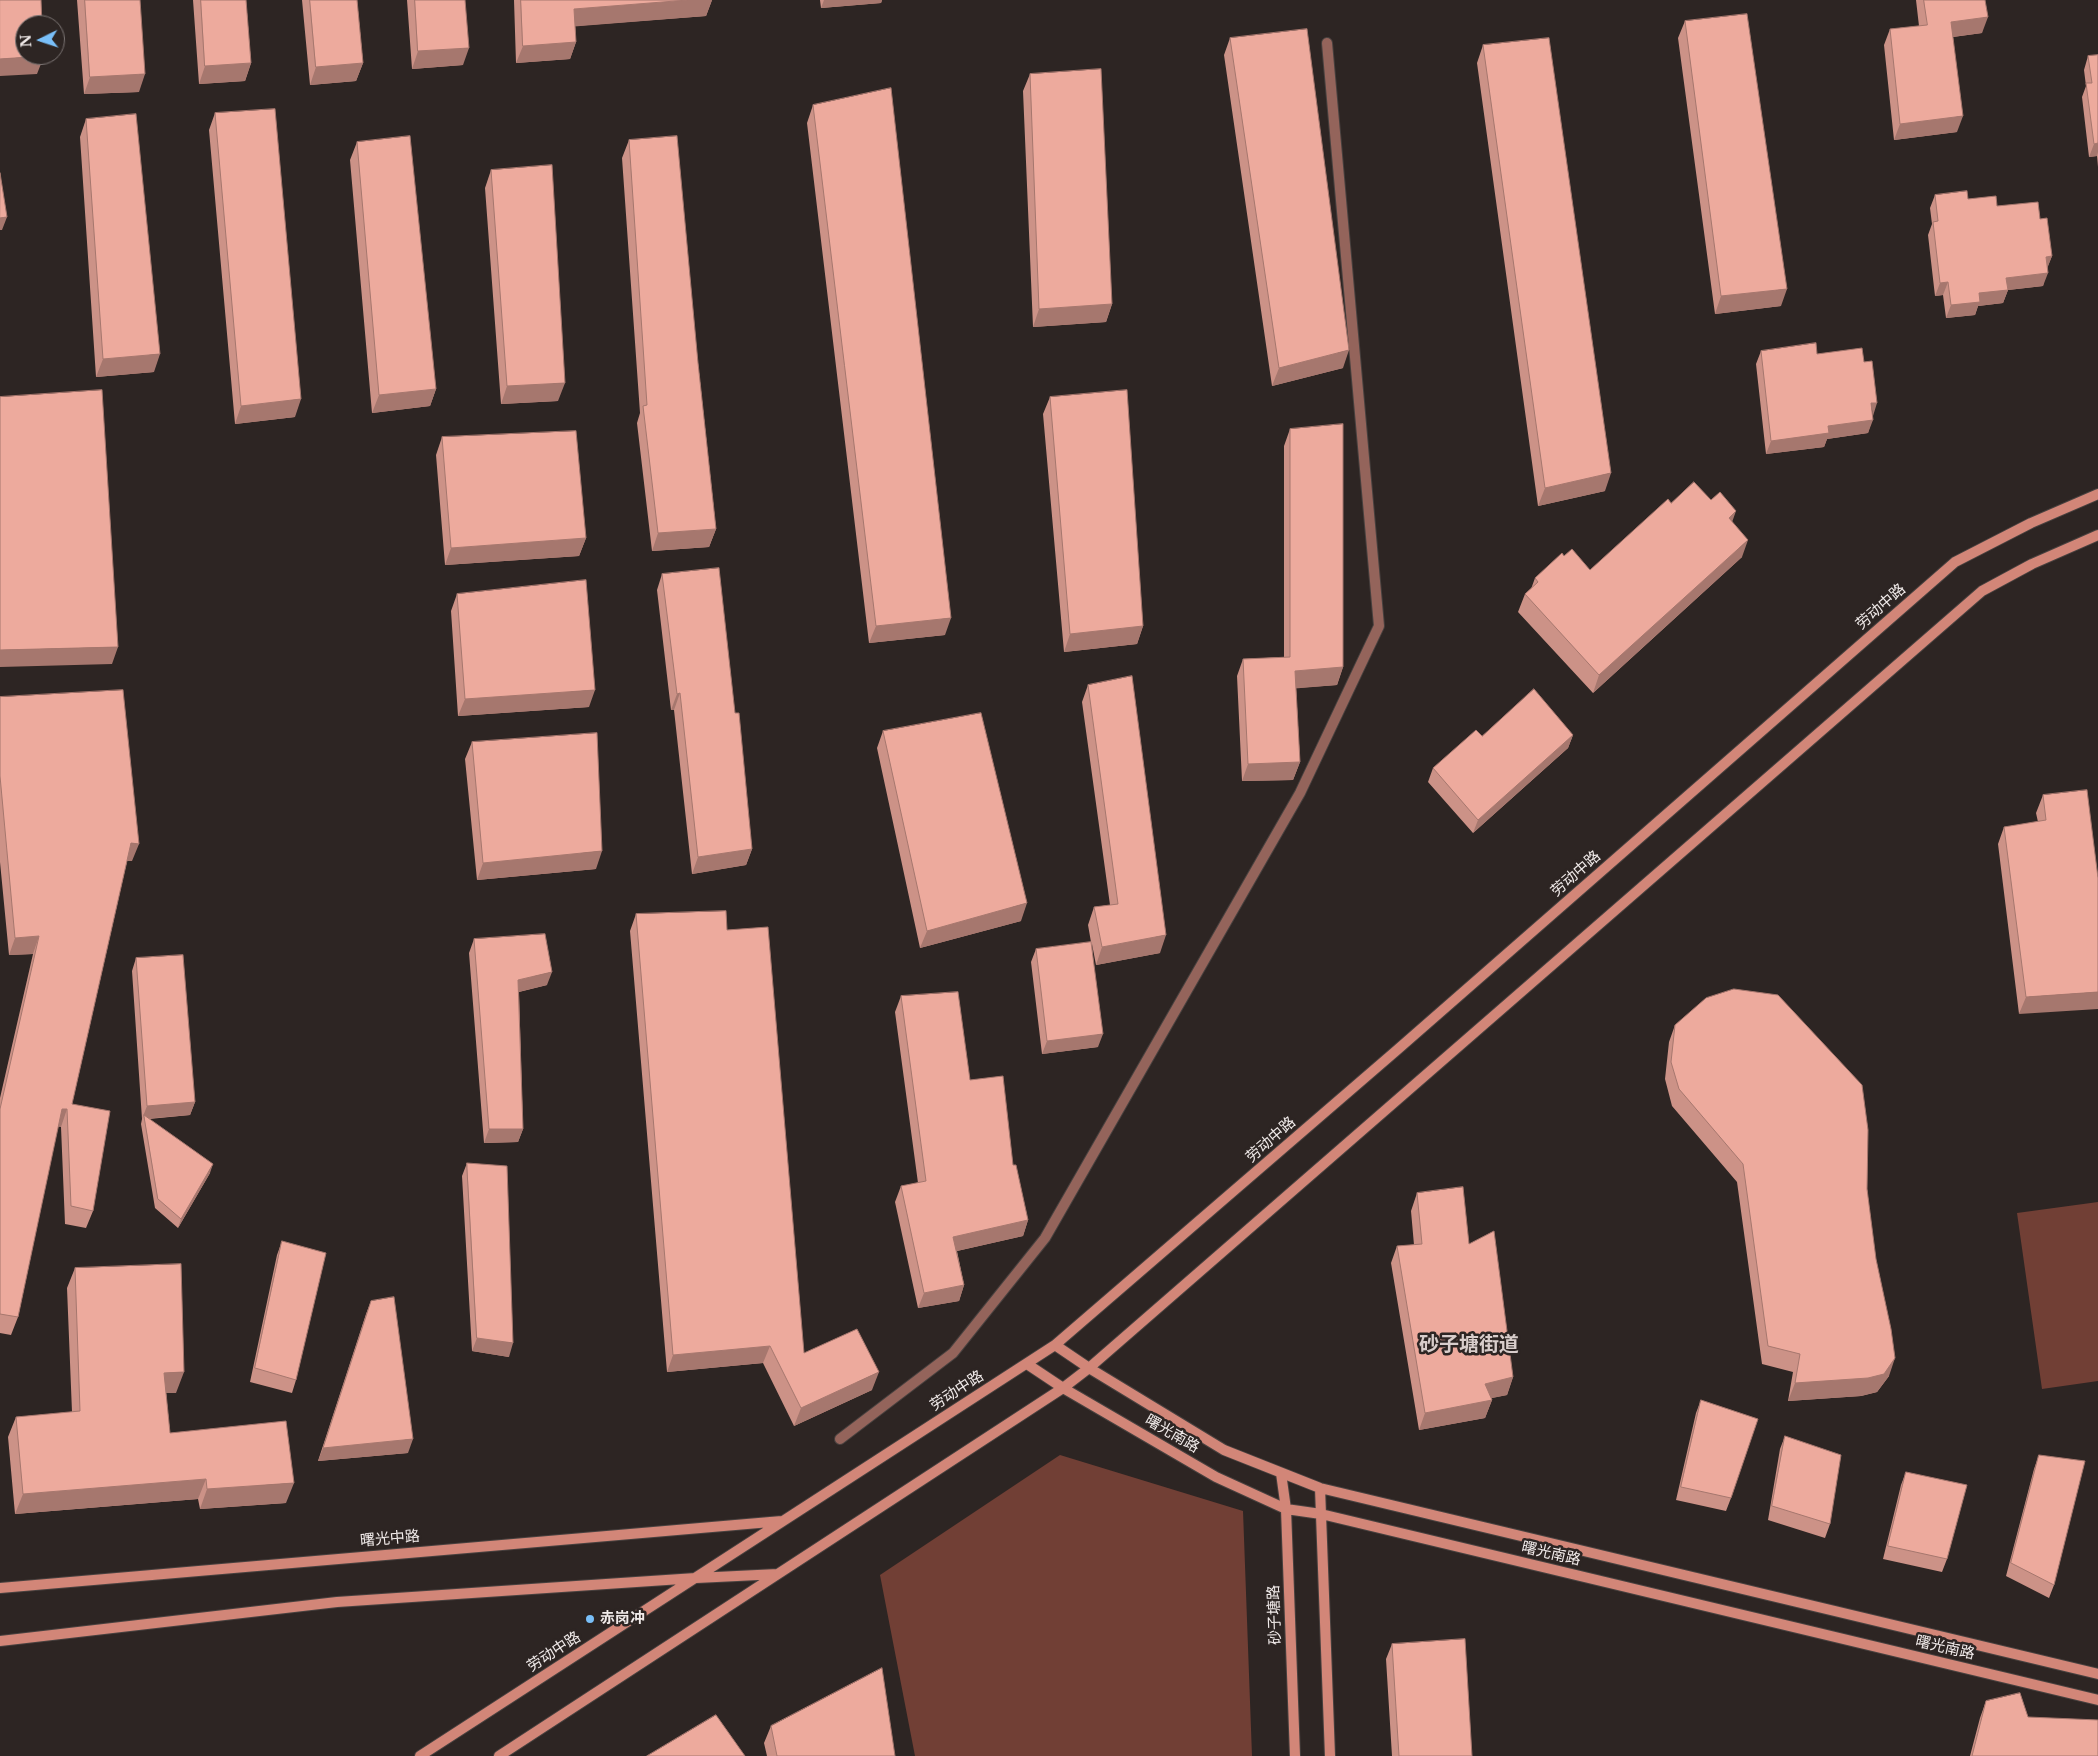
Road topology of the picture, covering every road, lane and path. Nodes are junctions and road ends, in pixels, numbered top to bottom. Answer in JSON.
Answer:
{"nodes":[{"id":1,"x":1327,"y":43,"type":"dead end"},
{"id":2,"x":2098,"y":494,"type":"edge"},
{"id":3,"x":2098,"y":535,"type":"edge"},
{"id":4,"x":1055,"y":1345,"type":"junction"},
{"id":5,"x":1027,"y":1364,"type":"junction"},
{"id":6,"x":1089,"y":1368,"type":"junction"},
{"id":7,"x":1063,"y":1388,"type":"junction"},
{"id":8,"x":840,"y":1439,"type":"dead end"},
{"id":9,"x":1281,"y":1473,"type":"junction"},
{"id":10,"x":1320,"y":1488,"type":"junction"},
{"id":11,"x":1286,"y":1509,"type":"junction"},
{"id":12,"x":1321,"y":1514,"type":"junction"},
{"id":13,"x":783,"y":1520,"type":"junction"},
{"id":14,"x":779,"y":1574,"type":"junction"},
{"id":15,"x":696,"y":1578,"type":"junction"},
{"id":16,"x":0,"y":1588,"type":"edge"},
{"id":17,"x":0,"y":1641,"type":"edge"},
{"id":18,"x":2098,"y":1674,"type":"edge"},
{"id":19,"x":2098,"y":1700,"type":"edge"},
{"id":20,"x":420,"y":1756,"type":"edge"},
{"id":21,"x":499,"y":1756,"type":"edge"},
{"id":22,"x":1295,"y":1756,"type":"edge"},
{"id":23,"x":1330,"y":1756,"type":"edge"}],
"edges":[{"from":1,"to":8,"type":"street"},
{"from":2,"to":4,"type":"main road","name":"劳动中路"},
{"from":3,"to":6,"type":"main road"},
{"from":4,"to":5,"type":"main road","name":"劳动中路"},
{"from":4,"to":6,"type":"main road","name":"曙光南路"},
{"from":5,"to":7,"type":"main road","name":"曙光南路"},
{"from":5,"to":13,"type":"main road","name":"劳动中路"},
{"from":6,"to":7,"type":"main road"},
{"from":6,"to":9,"type":"main road","name":"曙光南路"},
{"from":7,"to":11,"type":"main road","name":"曙光南路"},
{"from":7,"to":14,"type":"main road"},
{"from":9,"to":10,"type":"main road","name":"曙光南路"},
{"from":9,"to":11,"type":"main road","name":"砂子塘路"},
{"from":10,"to":12,"type":"main road"},
{"from":10,"to":18,"type":"main road","name":"曙光南路"},
{"from":11,"to":12,"type":"main road","name":"曙光南路"},
{"from":11,"to":22,"type":"main road","name":"砂子塘路"},
{"from":12,"to":19,"type":"main road","name":"曙光南路"},
{"from":12,"to":23,"type":"main road"},
{"from":13,"to":15,"type":"main road","name":"劳动中路"},
{"from":13,"to":16,"type":"main road","name":"曙光中路"},
{"from":14,"to":15,"type":"main road"},
{"from":14,"to":21,"type":"main road"},
{"from":15,"to":17,"type":"main road"},
{"from":15,"to":20,"type":"main road","name":"劳动中路"}]}
